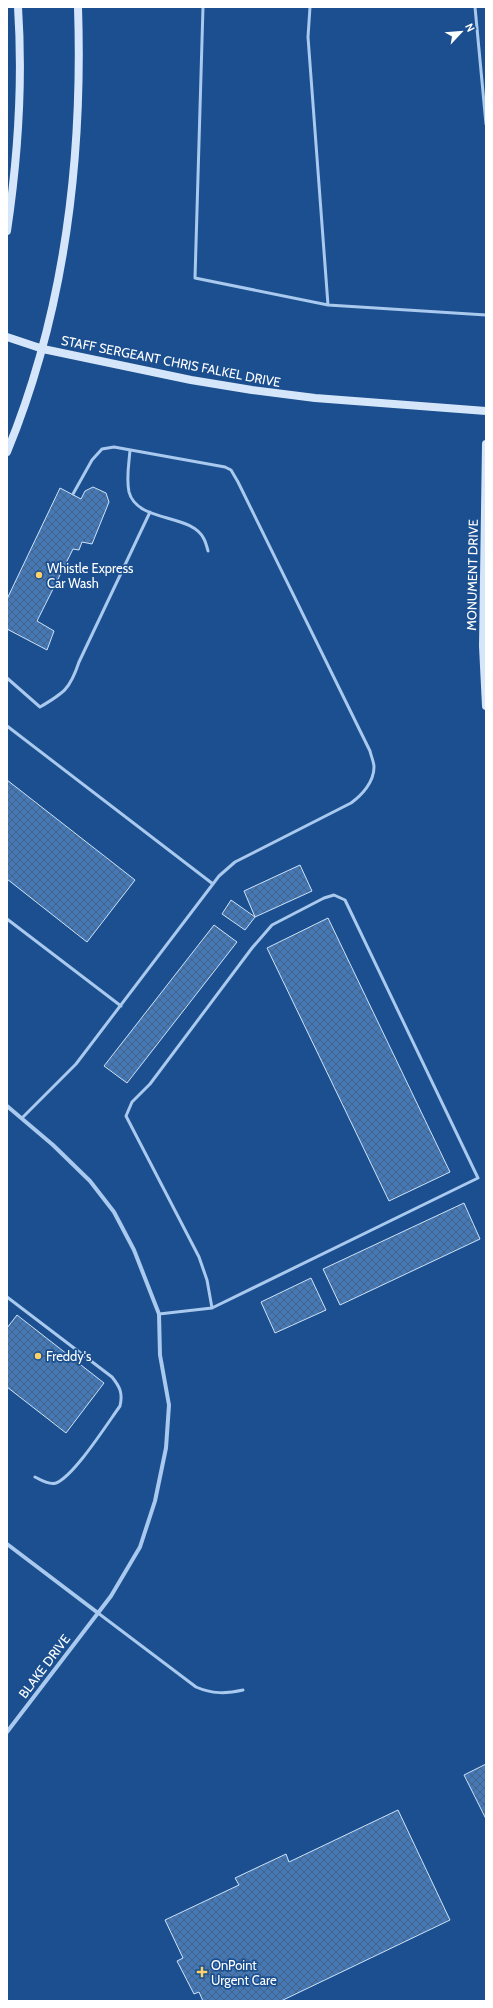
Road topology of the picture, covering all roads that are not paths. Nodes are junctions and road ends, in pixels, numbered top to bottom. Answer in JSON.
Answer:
{"nodes":[{"id":1,"x":18,"y":7,"type":"edge"},
{"id":2,"x":78,"y":7,"type":"edge"},
{"id":3,"x":203,"y":7,"type":"edge"},
{"id":4,"x":310,"y":7,"type":"edge"},
{"id":5,"x":475,"y":7,"type":"edge"},
{"id":6,"x":486,"y":124,"type":"edge"},
{"id":7,"x":7,"y":231,"type":"edge"},
{"id":8,"x":328,"y":305,"type":"junction"},
{"id":9,"x":486,"y":315,"type":"edge"},
{"id":10,"x":7,"y":337,"type":"edge"},
{"id":11,"x":43,"y":348,"type":"junction"},
{"id":12,"x":486,"y":411,"type":"edge"},
{"id":13,"x":486,"y":444,"type":"edge"},
{"id":14,"x":130,"y":450,"type":"junction"},
{"id":15,"x":7,"y":452,"type":"edge"},
{"id":16,"x":73,"y":494,"type":"dead end"},
{"id":17,"x":150,"y":512,"type":"junction"},
{"id":18,"x":208,"y":551,"type":"dead end"},
{"id":19,"x":7,"y":678,"type":"edge"},
{"id":20,"x":486,"y":706,"type":"edge"},
{"id":21,"x":7,"y":726,"type":"edge"},
{"id":22,"x":213,"y":884,"type":"junction"},
{"id":23,"x":7,"y":919,"type":"edge"},
{"id":24,"x":121,"y":1006,"type":"junction"},
{"id":25,"x":7,"y":1106,"type":"edge"},
{"id":26,"x":22,"y":1118,"type":"junction"},
{"id":27,"x":7,"y":1297,"type":"edge"},
{"id":28,"x":212,"y":1308,"type":"junction"},
{"id":29,"x":159,"y":1314,"type":"junction"},
{"id":30,"x":35,"y":1477,"type":"dead end"},
{"id":31,"x":7,"y":1544,"type":"edge"},
{"id":32,"x":98,"y":1613,"type":"junction"},
{"id":33,"x":243,"y":1690,"type":"dead end"},
{"id":34,"x":7,"y":1732,"type":"edge"}],
"edges":[{"from":1,"to":7,"type":"street"},
{"from":2,"to":11,"type":"street"},
{"from":3,"to":8,"type":"lane"},
{"from":4,"to":8,"type":"lane"},
{"from":5,"to":6,"type":"lane"},
{"from":8,"to":9,"type":"lane"},
{"from":10,"to":11,"type":"street","name":"STAFF SERGEANT CHRIS FALKEL DRIVE"},
{"from":11,"to":12,"type":"street","name":"STAFF SERGEANT CHRIS FALKEL DRIVE"},
{"from":11,"to":15,"type":"street"},
{"from":13,"to":20,"type":"street","name":"MONUMENT DRIVE"},
{"from":14,"to":16,"type":"lane"},
{"from":14,"to":17,"type":"lane"},
{"from":14,"to":22,"type":"lane"},
{"from":17,"to":18,"type":"lane"},
{"from":17,"to":19,"type":"lane"},
{"from":21,"to":22,"type":"lane"},
{"from":22,"to":24,"type":"lane"},
{"from":23,"to":24,"type":"lane"},
{"from":24,"to":26,"type":"lane"},
{"from":25,"to":26,"type":"street","name":"BLAKE DRIVE"},
{"from":26,"to":29,"type":"street","name":"BLAKE DRIVE"},
{"from":27,"to":30,"type":"lane"},
{"from":28,"to":28,"type":"lane"},
{"from":28,"to":29,"type":"lane"},
{"from":29,"to":32,"type":"street","name":"BLAKE DRIVE"},
{"from":31,"to":32,"type":"street"},
{"from":32,"to":33,"type":"lane"},
{"from":32,"to":34,"type":"street","name":"BLAKE DRIVE"}]}
